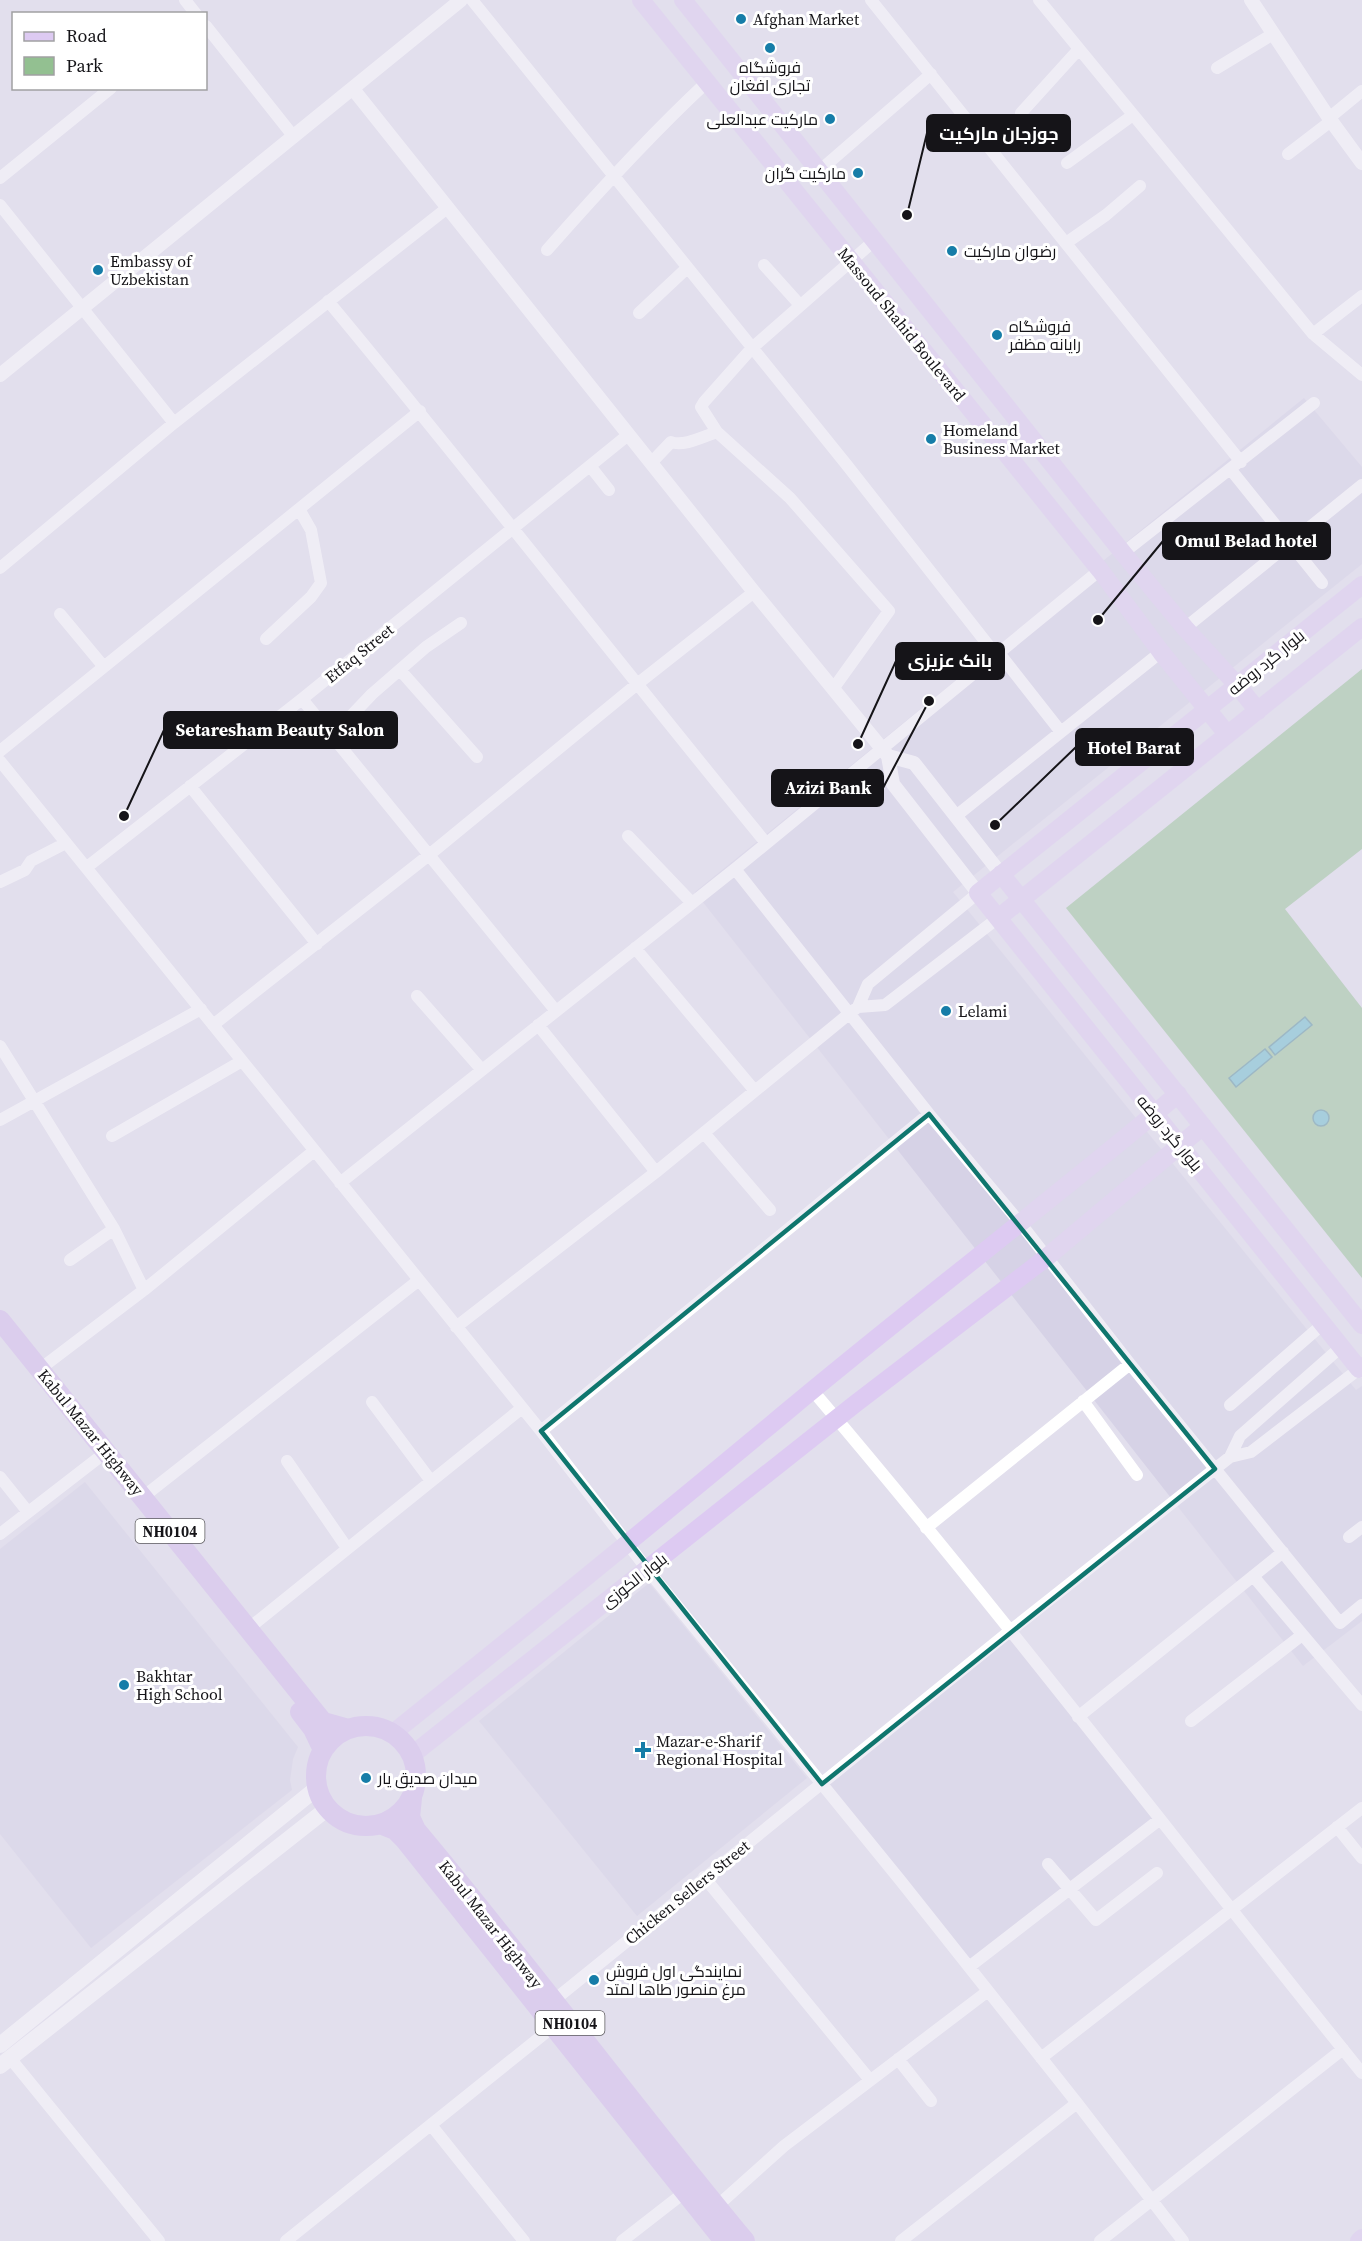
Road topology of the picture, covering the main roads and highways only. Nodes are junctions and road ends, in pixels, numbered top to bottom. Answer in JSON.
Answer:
{"nodes":[{"id":1,"x":641,"y":0,"type":"edge"},
{"id":2,"x":686,"y":4,"type":"edge"},
{"id":3,"x":663,"y":27,"type":"junction"},
{"id":4,"x":783,"y":126,"type":"junction"},
{"id":5,"x":758,"y":145,"type":"junction"},
{"id":6,"x":963,"y":353,"type":"junction"},
{"id":7,"x":940,"y":372,"type":"junction"},
{"id":8,"x":1129,"y":560,"type":"junction"},
{"id":9,"x":1106,"y":577,"type":"junction"},
{"id":10,"x":1362,"y":585,"type":"edge"},
{"id":11,"x":1362,"y":627,"type":"edge"},
{"id":12,"x":1237,"y":685,"type":"junction"},
{"id":13,"x":1206,"y":710,"type":"junction"},
{"id":14,"x":1258,"y":711,"type":"junction"},
{"id":15,"x":1227,"y":734,"type":"junction"},
{"id":16,"x":1002,"y":874,"type":"junction"},
{"id":17,"x":1022,"y":899,"type":"junction"},
{"id":18,"x":998,"y":918,"type":"junction"},
{"id":19,"x":1178,"y":1094,"type":"junction"},
{"id":20,"x":1155,"y":1114,"type":"junction"},
{"id":21,"x":1203,"y":1126,"type":"junction"},
{"id":22,"x":1180,"y":1146,"type":"junction"},
{"id":23,"x":0,"y":1320,"type":"edge"},
{"id":24,"x":1362,"y":1324,"type":"edge"},
{"id":25,"x":1362,"y":1331,"type":"edge"},
{"id":26,"x":0,"y":1338,"type":"edge"},
{"id":27,"x":1341,"y":1347,"type":"junction"},
{"id":28,"x":1361,"y":1369,"type":"edge"},
{"id":29,"x":348,"y":1729,"type":"junction"},
{"id":30,"x":393,"y":1733,"type":"junction"},
{"id":31,"x":323,"y":1750,"type":"junction"},
{"id":32,"x":412,"y":1755,"type":"junction"},
{"id":33,"x":317,"y":1788,"type":"junction"},
{"id":34,"x":412,"y":1798,"type":"junction"},
{"id":35,"x":328,"y":1808,"type":"junction"},
{"id":36,"x":380,"y":1824,"type":"junction"},
{"id":37,"x":3,"y":2056,"type":"edge"},
{"id":38,"x":724,"y":2241,"type":"edge"},
{"id":39,"x":745,"y":2241,"type":"edge"}],
"edges":[{"from":1,"to":3,"type":"main road","name":"Massoud Shahid Boulevard"},
{"from":2,"to":3,"type":"main road"},
{"from":2,"to":4,"type":"main road","name":"Massoud Shahid Boulevard"},
{"from":3,"to":5,"type":"main road","name":"Massoud Shahid Boulevard"},
{"from":4,"to":5,"type":"main road"},
{"from":4,"to":6,"type":"main road","name":"Massoud Shahid Boulevard"},
{"from":5,"to":7,"type":"main road","name":"Massoud Shahid Boulevard"},
{"from":6,"to":7,"type":"main road"},
{"from":6,"to":8,"type":"main road","name":"Massoud Shahid Boulevard"},
{"from":7,"to":9,"type":"main road","name":"Massoud Shahid Boulevard"},
{"from":8,"to":9,"type":"main road"},
{"from":8,"to":12,"type":"main road","name":"Massoud Shahid Boulevard"},
{"from":9,"to":13,"type":"main road","name":"Massoud Shahid Boulevard"},
{"from":10,"to":12,"type":"main road","name":"بلوار گرد روضه"},
{"from":11,"to":14,"type":"main road","name":"بلوار گرد روضه"},
{"from":12,"to":13,"type":"main road","name":"بلوار گرد روضه"},
{"from":12,"to":14,"type":"main road","name":"Massoud Shahid Boulevard"},
{"from":13,"to":15,"type":"main road","name":"Massoud Shahid Boulevard"},
{"from":13,"to":16,"type":"main road","name":"بلوار گرد روضه"},
{"from":14,"to":15,"type":"main road","name":"بلوار گرد روضه"},
{"from":15,"to":17,"type":"main road","name":"بلوار گرد روضه"},
{"from":16,"to":17,"type":"main road","name":"بلوار گرد روضه"},
{"from":16,"to":18,"type":"main road","name":"بلوار گرد روضه"},
{"from":17,"to":18,"type":"main road","name":"بلوار گرد روضه"},
{"from":17,"to":19,"type":"main road","name":"بلوار گرد روضه"},
{"from":18,"to":20,"type":"main road","name":"بلوار گرد روضه"},
{"from":19,"to":20,"type":"main road","name":"بلوار الکوزی"},
{"from":19,"to":21,"type":"main road","name":"بلوار گرد روضه"},
{"from":20,"to":22,"type":"main road","name":"بلوار گرد روضه"},
{"from":20,"to":30,"type":"main road","name":"بلوار الکوزی"},
{"from":21,"to":22,"type":"main road","name":"بلوار الکوزی"},
{"from":21,"to":24,"type":"main road","name":"بلوار گرد روضه"},
{"from":22,"to":27,"type":"main road","name":"بلوار گرد روضه"},
{"from":22,"to":32,"type":"main road","name":"بلوار الکوزی"},
{"from":23,"to":29,"type":"highway","name":"Kabul Mazar Highway","number":"NH0104"},
{"from":25,"to":27,"type":"main road"},
{"from":26,"to":31,"type":"highway","name":"Kabul Mazar Highway","number":"NH0104"},
{"from":27,"to":28,"type":"main road","name":"بلوار گرد روضه"},
{"from":29,"to":30,"type":"highway","number":"NH0104"},
{"from":29,"to":31,"type":"highway"},
{"from":30,"to":32,"type":"highway"},
{"from":31,"to":33,"type":"highway"},
{"from":32,"to":34,"type":"highway","number":"NH0104"},
{"from":33,"to":35,"type":"highway"},
{"from":33,"to":37,"type":"main road"},
{"from":34,"to":36,"type":"highway"},
{"from":34,"to":39,"type":"highway","name":"Kabul Mazar Highway","number":"NH0104"},
{"from":35,"to":36,"type":"highway"},
{"from":35,"to":37,"type":"main road"},
{"from":36,"to":38,"type":"highway","name":"Kabul Mazar Highway","number":"NH0104"}]}
